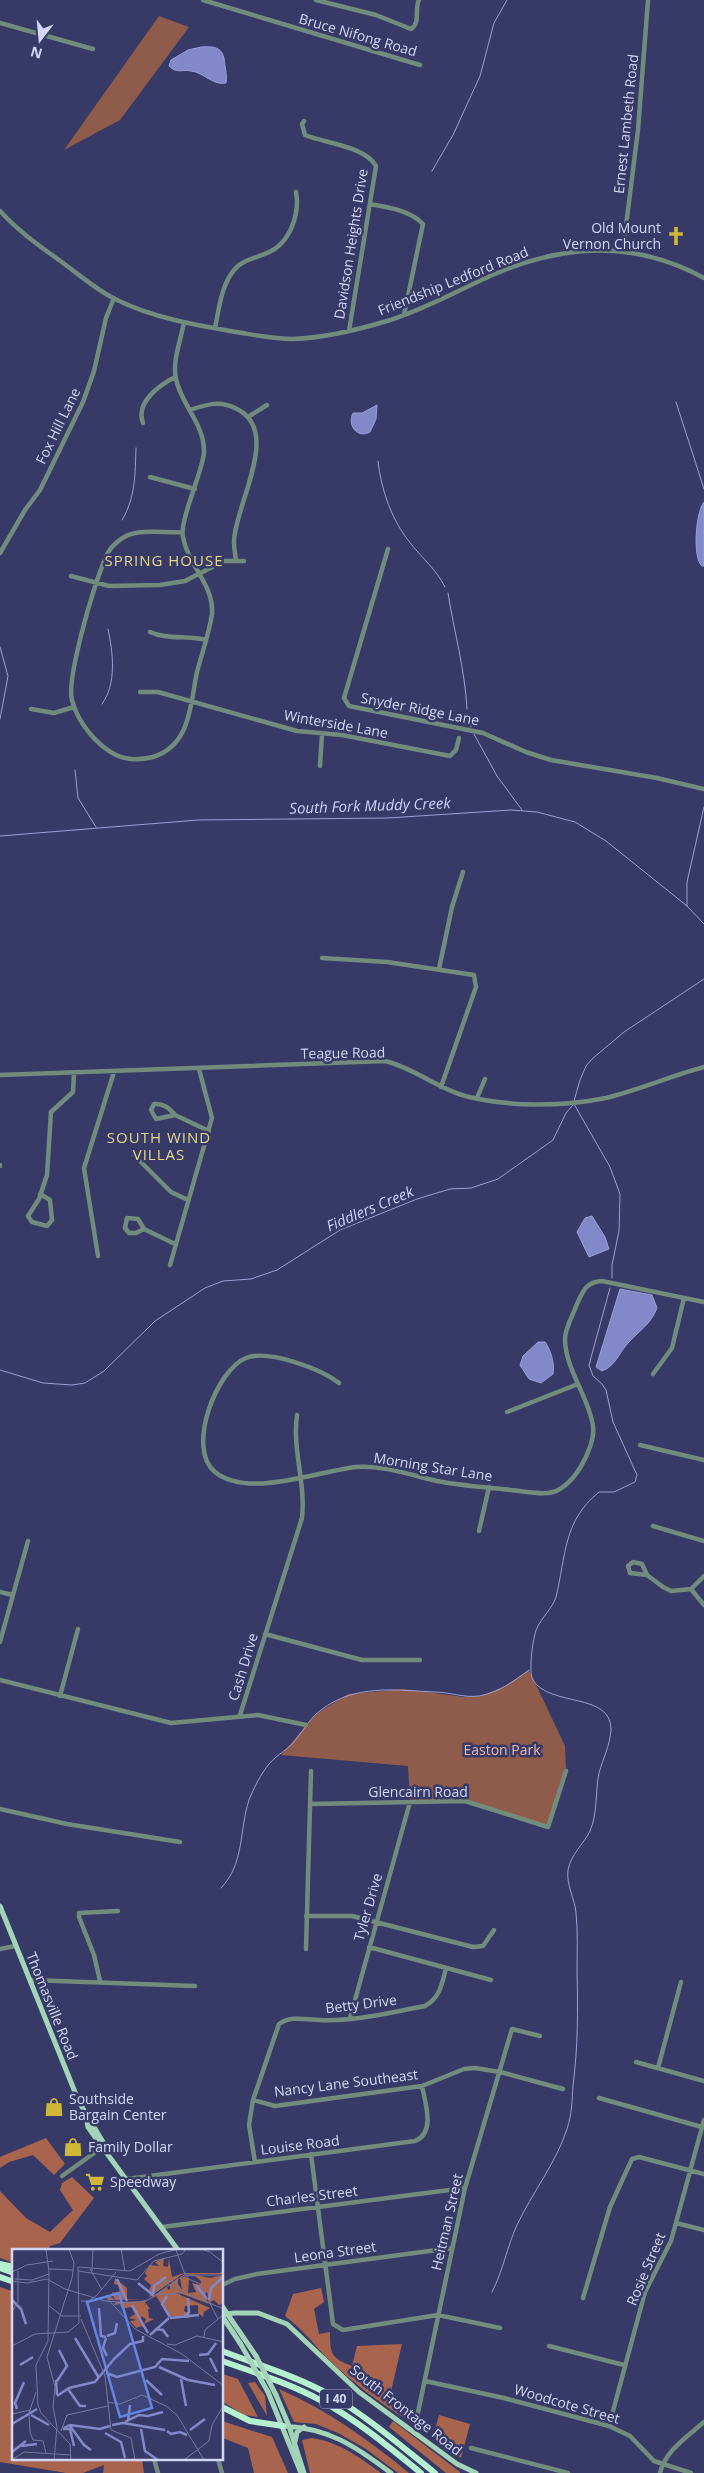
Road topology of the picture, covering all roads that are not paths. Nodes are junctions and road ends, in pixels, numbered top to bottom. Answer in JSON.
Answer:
{"nodes":[{"id":1,"x":203,"y":0,"type":"edge"},
{"id":2,"x":316,"y":0,"type":"edge"},
{"id":3,"x":419,"y":0,"type":"edge"},
{"id":4,"x":648,"y":0,"type":"edge"},
{"id":5,"x":0,"y":23,"type":"edge"},
{"id":6,"x":93,"y":49,"type":"dead end"},
{"id":7,"x":420,"y":65,"type":"dead end"},
{"id":8,"x":304,"y":120,"type":"dead end"},
{"id":9,"x":296,"y":192,"type":"dead end"},
{"id":10,"x":370,"y":204,"type":"junction"},
{"id":11,"x":0,"y":211,"type":"edge"},
{"id":12,"x":623,"y":250,"type":"junction"},
{"id":13,"x":704,"y":278,"type":"edge"},
{"id":14,"x":114,"y":298,"type":"junction"},
{"id":15,"x":404,"y":315,"type":"junction"},
{"id":16,"x":184,"y":322,"type":"junction"},
{"id":17,"x":214,"y":328,"type":"junction"},
{"id":18,"x":349,"y":331,"type":"junction"},
{"id":19,"x":175,"y":377,"type":"junction"},
{"id":20,"x":267,"y":405,"type":"dead end"},
{"id":21,"x":190,"y":410,"type":"junction"},
{"id":22,"x":248,"y":417,"type":"junction"},
{"id":23,"x":143,"y":423,"type":"dead end"},
{"id":24,"x":150,"y":477,"type":"dead end"},
{"id":25,"x":194,"y":489,"type":"junction"},
{"id":26,"x":182,"y":532,"type":"junction"},
{"id":27,"x":388,"y":549,"type":"dead end"},
{"id":28,"x":0,"y":553,"type":"edge"},
{"id":29,"x":236,"y":560,"type":"junction"},
{"id":30,"x":244,"y":561,"type":"dead end"},
{"id":31,"x":199,"y":574,"type":"junction"},
{"id":32,"x":71,"y":576,"type":"dead end"},
{"id":33,"x":97,"y":583,"type":"junction"},
{"id":34,"x":150,"y":632,"type":"dead end"},
{"id":35,"x":206,"y":640,"type":"junction"},
{"id":36,"x":140,"y":692,"type":"dead end"},
{"id":37,"x":191,"y":702,"type":"junction"},
{"id":38,"x":74,"y":707,"type":"junction"},
{"id":39,"x":31,"y":709,"type":"dead end"},
{"id":40,"x":322,"y":734,"type":"junction"},
{"id":41,"x":459,"y":738,"type":"dead end"},
{"id":42,"x":320,"y":766,"type":"dead end"},
{"id":43,"x":704,"y":789,"type":"edge"},
{"id":44,"x":463,"y":872,"type":"dead end"},
{"id":45,"x":322,"y":958,"type":"dead end"},
{"id":46,"x":439,"y":969,"type":"junction"},
{"id":47,"x":704,"y":1067,"type":"edge"},
{"id":48,"x":199,"y":1069,"type":"junction"},
{"id":49,"x":114,"y":1072,"type":"junction"},
{"id":50,"x":74,"y":1073,"type":"junction"},
{"id":51,"x":0,"y":1076,"type":"edge"},
{"id":52,"x":485,"y":1079,"type":"dead end"},
{"id":53,"x":441,"y":1087,"type":"junction"},
{"id":54,"x":477,"y":1098,"type":"junction"},
{"id":55,"x":175,"y":1115,"type":"junction"},
{"id":56,"x":209,"y":1131,"type":"junction"},
{"id":57,"x":134,"y":1155,"type":"dead end"},
{"id":58,"x":40,"y":1194,"type":"junction"},
{"id":59,"x":188,"y":1200,"type":"junction"},
{"id":60,"x":144,"y":1229,"type":"junction"},
{"id":61,"x":175,"y":1244,"type":"junction"},
{"id":62,"x":98,"y":1256,"type":"dead end"},
{"id":63,"x":170,"y":1265,"type":"dead end"},
{"id":64,"x":684,"y":1298,"type":"junction"},
{"id":65,"x":704,"y":1302,"type":"edge"},
{"id":66,"x":653,"y":1374,"type":"dead end"},
{"id":67,"x":339,"y":1382,"type":"dead end"},
{"id":68,"x":578,"y":1384,"type":"junction"},
{"id":69,"x":507,"y":1412,"type":"dead end"},
{"id":70,"x":297,"y":1415,"type":"dead end"},
{"id":71,"x":640,"y":1445,"type":"dead end"},
{"id":72,"x":704,"y":1460,"type":"edge"},
{"id":73,"x":302,"y":1478,"type":"junction"},
{"id":74,"x":489,"y":1487,"type":"junction"},
{"id":75,"x":652,"y":1526,"type":"dead end"},
{"id":76,"x":479,"y":1531,"type":"dead end"},
{"id":77,"x":28,"y":1541,"type":"dead end"},
{"id":78,"x":704,"y":1541,"type":"edge"},
{"id":79,"x":647,"y":1575,"type":"dead end"},
{"id":80,"x":704,"y":1576,"type":"edge"},
{"id":81,"x":691,"y":1589,"type":"junction"},
{"id":82,"x":0,"y":1592,"type":"edge"},
{"id":83,"x":13,"y":1595,"type":"junction"},
{"id":84,"x":704,"y":1605,"type":"edge"},
{"id":85,"x":78,"y":1629,"type":"dead end"},
{"id":86,"x":265,"y":1634,"type":"junction"},
{"id":87,"x":0,"y":1642,"type":"edge"},
{"id":88,"x":420,"y":1660,"type":"dead end"},
{"id":89,"x":0,"y":1680,"type":"edge"},
{"id":90,"x":60,"y":1696,"type":"junction"},
{"id":91,"x":240,"y":1715,"type":"junction"},
{"id":92,"x":306,"y":1725,"type":"dead end"},
{"id":93,"x":311,"y":1771,"type":"dead end"},
{"id":94,"x":566,"y":1771,"type":"dead end"},
{"id":95,"x":410,"y":1802,"type":"junction"},
{"id":96,"x":311,"y":1804,"type":"junction"},
{"id":97,"x":0,"y":1809,"type":"edge"},
{"id":98,"x":180,"y":1842,"type":"dead end"},
{"id":99,"x":0,"y":1906,"type":"edge"},
{"id":100,"x":118,"y":1911,"type":"dead end"},
{"id":101,"x":306,"y":1916,"type":"junction"},
{"id":102,"x":376,"y":1922,"type":"junction"},
{"id":103,"x":494,"y":1930,"type":"dead end"},
{"id":104,"x":15,"y":1946,"type":"junction"},
{"id":105,"x":369,"y":1947,"type":"junction"},
{"id":106,"x":306,"y":1948,"type":"dead end"},
{"id":107,"x":0,"y":1949,"type":"edge"},
{"id":108,"x":446,"y":1968,"type":"junction"},
{"id":109,"x":30,"y":1980,"type":"junction"},
{"id":110,"x":491,"y":1980,"type":"dead end"},
{"id":111,"x":100,"y":1981,"type":"junction"},
{"id":112,"x":680,"y":1982,"type":"dead end"},
{"id":113,"x":195,"y":1986,"type":"dead end"},
{"id":114,"x":350,"y":2018,"type":"junction"},
{"id":115,"x":540,"y":2036,"type":"dead end"},
{"id":116,"x":636,"y":2062,"type":"dead end"},
{"id":117,"x":658,"y":2068,"type":"junction"},
{"id":118,"x":500,"y":2072,"type":"junction"},
{"id":119,"x":704,"y":2081,"type":"edge"},
{"id":120,"x":422,"y":2086,"type":"junction"},
{"id":121,"x":563,"y":2089,"type":"dead end"},
{"id":122,"x":599,"y":2098,"type":"dead end"},
{"id":123,"x":253,"y":2100,"type":"junction"},
{"id":124,"x":704,"y":2120,"type":"edge"},
{"id":125,"x":702,"y":2130,"type":"edge"},
{"id":126,"x":104,"y":2146,"type":"junction"},
{"id":127,"x":311,"y":2154,"type":"junction"},
{"id":128,"x":255,"y":2162,"type":"junction"},
{"id":129,"x":691,"y":2170,"type":"junction"},
{"id":130,"x":704,"y":2174,"type":"edge"},
{"id":131,"x":62,"y":2176,"type":"dead end"},
{"id":132,"x":127,"y":2180,"type":"junction"},
{"id":133,"x":465,"y":2188,"type":"junction"},
{"id":134,"x":318,"y":2207,"type":"junction"},
{"id":135,"x":676,"y":2223,"type":"junction"},
{"id":136,"x":162,"y":2227,"type":"junction"},
{"id":137,"x":704,"y":2230,"type":"edge"},
{"id":138,"x":452,"y":2248,"type":"junction"},
{"id":139,"x":177,"y":2249,"type":"edge"},
{"id":140,"x":326,"y":2265,"type":"junction"},
{"id":141,"x":0,"y":2266,"type":"edge"},
{"id":142,"x":12,"y":2272,"type":"edge"},
{"id":143,"x":0,"y":2277,"type":"edge"},
{"id":144,"x":12,"y":2281,"type":"edge"},
{"id":145,"x":224,"y":2284,"type":"edge"},
{"id":146,"x":583,"y":2298,"type":"dead end"},
{"id":147,"x":225,"y":2315,"type":"edge"},
{"id":148,"x":438,"y":2315,"type":"junction"},
{"id":149,"x":500,"y":2328,"type":"dead end"},
{"id":150,"x":549,"y":2346,"type":"dead end"},
{"id":151,"x":224,"y":2352,"type":"edge"},
{"id":152,"x":224,"y":2362,"type":"edge"},
{"id":153,"x":624,"y":2365,"type":"junction"},
{"id":154,"x":425,"y":2381,"type":"junction"},
{"id":155,"x":224,"y":2408,"type":"edge"},
{"id":156,"x":416,"y":2422,"type":"dead end"},
{"id":157,"x":704,"y":2422,"type":"edge"},
{"id":158,"x":286,"y":2426,"type":"junction"},
{"id":159,"x":609,"y":2426,"type":"junction"},
{"id":160,"x":304,"y":2427,"type":"junction"},
{"id":161,"x":295,"y":2442,"type":"junction"},
{"id":162,"x":471,"y":2448,"type":"dead end"},
{"id":163,"x":154,"y":2460,"type":"edge"},
{"id":164,"x":218,"y":2460,"type":"edge"},
{"id":165,"x":662,"y":2464,"type":"junction"},
{"id":166,"x":158,"y":2473,"type":"edge"},
{"id":167,"x":222,"y":2473,"type":"edge"},
{"id":168,"x":303,"y":2473,"type":"edge"},
{"id":169,"x":391,"y":2473,"type":"edge"},
{"id":170,"x":421,"y":2473,"type":"edge"},
{"id":171,"x":435,"y":2473,"type":"edge"},
{"id":172,"x":476,"y":2473,"type":"edge"},
{"id":173,"x":568,"y":2473,"type":"edge"},
{"id":174,"x":660,"y":2473,"type":"edge"},
{"id":175,"x":691,"y":2473,"type":"edge"}],
"edges":[{"from":1,"to":7,"type":"street","name":"Bruce Nifong Road"},
{"from":2,"to":3,"type":"street"},
{"from":4,"to":12,"type":"street","name":"Ernest Lambeth Road"},
{"from":5,"to":6,"type":"street"},
{"from":8,"to":10,"type":"street","name":"Davidson Heights Drive"},
{"from":9,"to":17,"type":"street"},
{"from":10,"to":15,"type":"street"},
{"from":10,"to":18,"type":"street","name":"Davidson Heights Drive"},
{"from":11,"to":14,"type":"street","name":"Friendship Ledford Road"},
{"from":12,"to":13,"type":"street","name":"Friendship Ledford Road"},
{"from":12,"to":15,"type":"street","name":"Friendship Ledford Road"},
{"from":14,"to":16,"type":"street","name":"Friendship Ledford Road"},
{"from":14,"to":28,"type":"street","name":"Fox Hill Lane"},
{"from":15,"to":18,"type":"street","name":"Friendship Ledford Road"},
{"from":16,"to":17,"type":"street","name":"Friendship Ledford Road"},
{"from":16,"to":19,"type":"street"},
{"from":17,"to":18,"type":"street","name":"Friendship Ledford Road"},
{"from":19,"to":21,"type":"street"},
{"from":19,"to":23,"type":"street"},
{"from":20,"to":22,"type":"street"},
{"from":21,"to":22,"type":"street"},
{"from":21,"to":25,"type":"street"},
{"from":22,"to":29,"type":"street"},
{"from":24,"to":25,"type":"street"},
{"from":25,"to":26,"type":"street"},
{"from":26,"to":31,"type":"street"},
{"from":26,"to":33,"type":"street"},
{"from":27,"to":43,"type":"street","name":"Snyder Ridge Lane"},
{"from":29,"to":30,"type":"street"},
{"from":29,"to":31,"type":"street"},
{"from":31,"to":33,"type":"street"},
{"from":31,"to":35,"type":"street"},
{"from":32,"to":33,"type":"street"},
{"from":33,"to":38,"type":"street"},
{"from":34,"to":35,"type":"street"},
{"from":35,"to":37,"type":"street"},
{"from":36,"to":37,"type":"street","name":"Winterside Lane"},
{"from":37,"to":38,"type":"street"},
{"from":37,"to":40,"type":"street","name":"Winterside Lane"},
{"from":38,"to":39,"type":"street"},
{"from":40,"to":41,"type":"street","name":"Winterside Lane"},
{"from":40,"to":42,"type":"street"},
{"from":44,"to":46,"type":"street"},
{"from":45,"to":46,"type":"street"},
{"from":46,"to":53,"type":"street"},
{"from":47,"to":54,"type":"street","name":"Teague Road"},
{"from":48,"to":49,"type":"street","name":"Teague Road"},
{"from":48,"to":53,"type":"street","name":"Teague Road"},
{"from":48,"to":56,"type":"street"},
{"from":49,"to":50,"type":"street","name":"Teague Road"},
{"from":49,"to":62,"type":"street"},
{"from":50,"to":51,"type":"street","name":"Teague Road"},
{"from":50,"to":58,"type":"street"},
{"from":52,"to":54,"type":"street"},
{"from":53,"to":54,"type":"street","name":"Teague Road"},
{"from":55,"to":55,"type":"street"},
{"from":55,"to":56,"type":"street"},
{"from":56,"to":59,"type":"street"},
{"from":57,"to":59,"type":"street"},
{"from":58,"to":58,"type":"street"},
{"from":59,"to":61,"type":"street"},
{"from":60,"to":60,"type":"street"},
{"from":60,"to":61,"type":"street"},
{"from":61,"to":63,"type":"street"},
{"from":64,"to":65,"type":"street"},
{"from":64,"to":66,"type":"street"},
{"from":64,"to":68,"type":"street"},
{"from":67,"to":73,"type":"street","name":"Morning Star Lane"},
{"from":68,"to":69,"type":"street"},
{"from":68,"to":74,"type":"street","name":"Morning Star Lane"},
{"from":70,"to":73,"type":"street","name":"Cash Drive"},
{"from":71,"to":72,"type":"street"},
{"from":73,"to":74,"type":"street","name":"Morning Star Lane"},
{"from":73,"to":86,"type":"street","name":"Cash Drive"},
{"from":74,"to":76,"type":"street"},
{"from":75,"to":78,"type":"street"},
{"from":77,"to":83,"type":"street"},
{"from":79,"to":81,"type":"street"},
{"from":80,"to":81,"type":"street"},
{"from":81,"to":84,"type":"street"},
{"from":82,"to":83,"type":"street"},
{"from":83,"to":87,"type":"street"},
{"from":85,"to":90,"type":"street"},
{"from":86,"to":88,"type":"street"},
{"from":86,"to":91,"type":"street","name":"Cash Drive"},
{"from":89,"to":90,"type":"street","name":"Cash Drive"},
{"from":90,"to":91,"type":"street","name":"Cash Drive"},
{"from":91,"to":92,"type":"street"},
{"from":93,"to":96,"type":"street"},
{"from":94,"to":95,"type":"street","name":"Glencairn Road"},
{"from":95,"to":96,"type":"street","name":"Glencairn Road"},
{"from":95,"to":102,"type":"street","name":"Tyler Drive"},
{"from":96,"to":101,"type":"street"},
{"from":97,"to":98,"type":"street"},
{"from":99,"to":104,"type":"main road","name":"Thomasville Road"},
{"from":100,"to":111,"type":"street"},
{"from":101,"to":102,"type":"street"},
{"from":101,"to":106,"type":"street"},
{"from":102,"to":103,"type":"street"},
{"from":102,"to":105,"type":"street","name":"Tyler Drive"},
{"from":104,"to":107,"type":"street"},
{"from":104,"to":109,"type":"main road","name":"Thomasville Road"},
{"from":105,"to":108,"type":"street"},
{"from":105,"to":114,"type":"street","name":"Tyler Drive"},
{"from":108,"to":110,"type":"street"},
{"from":108,"to":114,"type":"street","name":"Betty Drive"},
{"from":109,"to":111,"type":"street"},
{"from":109,"to":126,"type":"main road","name":"Thomasville Road"},
{"from":111,"to":113,"type":"street"},
{"from":112,"to":117,"type":"street"},
{"from":114,"to":123,"type":"street","name":"Betty Drive"},
{"from":115,"to":118,"type":"street","name":"Heitman Street"},
{"from":116,"to":117,"type":"street"},
{"from":117,"to":119,"type":"street"},
{"from":118,"to":120,"type":"street","name":"Nancy Lane Southeast"},
{"from":118,"to":121,"type":"street","name":"Nancy Lane Southeast"},
{"from":118,"to":133,"type":"street","name":"Heitman Street"},
{"from":120,"to":123,"type":"street","name":"Nancy Lane Southeast"},
{"from":120,"to":127,"type":"street","name":"Louise Road"},
{"from":122,"to":125,"type":"street"},
{"from":123,"to":128,"type":"street","name":"Betty Drive"},
{"from":124,"to":125,"type":"street","name":"Rosie Street"},
{"from":125,"to":129,"type":"street","name":"Rosie Street"},
{"from":126,"to":131,"type":"street"},
{"from":126,"to":132,"type":"main road","name":"Thomasville Road"},
{"from":127,"to":128,"type":"street","name":"Louise Road"},
{"from":127,"to":134,"type":"street"},
{"from":128,"to":132,"type":"street","name":"Louise Road"},
{"from":129,"to":130,"type":"street"},
{"from":129,"to":135,"type":"street","name":"Rosie Street"},
{"from":129,"to":146,"type":"street"},
{"from":132,"to":136,"type":"main road","name":"Thomasville Road"},
{"from":133,"to":134,"type":"street","name":"Charles Street"},
{"from":133,"to":138,"type":"street","name":"Heitman Street"},
{"from":134,"to":136,"type":"street","name":"Charles Street"},
{"from":134,"to":140,"type":"street"},
{"from":135,"to":137,"type":"street"},
{"from":135,"to":153,"type":"street","name":"Rosie Street"},
{"from":136,"to":139,"type":"main road","name":"Thomasville Road"},
{"from":138,"to":140,"type":"street","name":"Leona Street"},
{"from":138,"to":148,"type":"street","name":"Heitman Street"},
{"from":140,"to":145,"type":"street","name":"Leona Street"},
{"from":140,"to":148,"type":"street"},
{"from":141,"to":142,"type":"highway"},
{"from":143,"to":144,"type":"highway"},
{"from":147,"to":158,"type":"main road","bridge":true},
{"from":147,"to":158,"type":"main road","bridge":true},
{"from":147,"to":172,"type":"main road","name":"South Frontage Road"},
{"from":148,"to":149,"type":"street"},
{"from":148,"to":154,"type":"street","name":"Heitman Street"},
{"from":150,"to":153,"type":"street"},
{"from":151,"to":171,"type":"highway","number":"I 40"},
{"from":152,"to":170,"type":"highway","number":"I 40"},
{"from":153,"to":159,"type":"street","name":"Rosie Street"},
{"from":154,"to":156,"type":"street","name":"Heitman Street"},
{"from":154,"to":159,"type":"street","name":"Woodcote Street"},
{"from":155,"to":158,"type":"highway"},
{"from":157,"to":165,"type":"street"},
{"from":158,"to":160,"type":"main road"},
{"from":158,"to":161,"type":"main road"},
{"from":158,"to":168,"type":"main road"},
{"from":159,"to":165,"type":"street","name":"Woodcote Street"},
{"from":160,"to":161,"type":"main road"},
{"from":160,"to":169,"type":"main road"},
{"from":161,"to":168,"type":"main road"},
{"from":162,"to":173,"type":"street"},
{"from":163,"to":166,"type":"street"},
{"from":164,"to":167,"type":"street"},
{"from":165,"to":174,"type":"street"},
{"from":165,"to":175,"type":"street","name":"Woodcote Street"}]}
